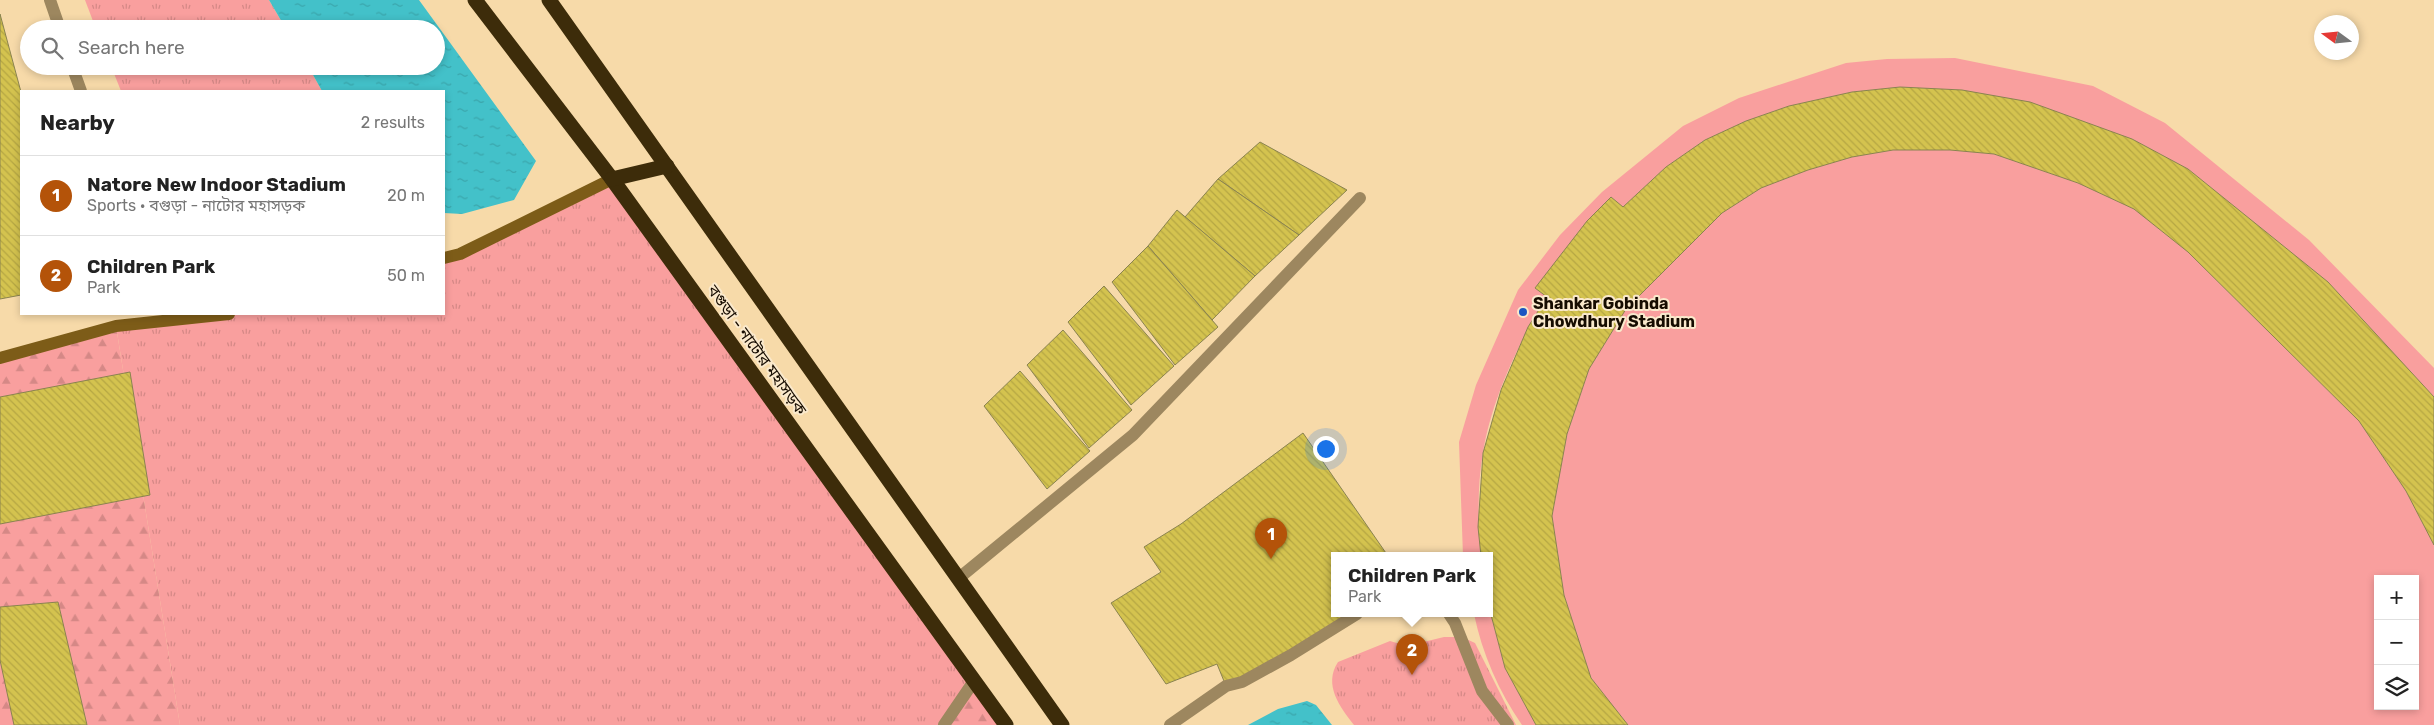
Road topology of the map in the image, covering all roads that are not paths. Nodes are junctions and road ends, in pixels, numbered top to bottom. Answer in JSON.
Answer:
{"nodes":[{"id":1,"x":50,"y":0,"type":"edge"},
{"id":2,"x":475,"y":0,"type":"edge"},
{"id":3,"x":549,"y":0,"type":"edge"},
{"id":4,"x":57,"y":20,"type":"edge"},
{"id":5,"x":75,"y":75,"type":"edge"},
{"id":6,"x":81,"y":90,"type":"edge"},
{"id":7,"x":667,"y":166,"type":"junction"},
{"id":8,"x":612,"y":179,"type":"junction"},
{"id":9,"x":1360,"y":198,"type":"dead end"},
{"id":10,"x":445,"y":258,"type":"edge"},
{"id":11,"x":211,"y":315,"type":"edge"},
{"id":12,"x":157,"y":318,"type":"edge"},
{"id":13,"x":0,"y":358,"type":"edge"},
{"id":14,"x":959,"y":578,"type":"junction"},
{"id":15,"x":1352,"y":617,"type":"edge"},
{"id":16,"x":1451,"y":617,"type":"edge"},
{"id":17,"x":974,"y":681,"type":"junction"},
{"id":18,"x":944,"y":725,"type":"edge"},
{"id":19,"x":1006,"y":725,"type":"edge"},
{"id":20,"x":1062,"y":725,"type":"edge"},
{"id":21,"x":1170,"y":725,"type":"edge"},
{"id":22,"x":1508,"y":725,"type":"edge"}],
"edges":[{"from":1,"to":4,"type":"street"},
{"from":2,"to":8,"type":"highway","name":"বগুড়া - নাটোর মহাসড়ক"},
{"from":3,"to":7,"type":"highway","name":"বগুড়া - নাটোর মহাসড়ক"},
{"from":5,"to":6,"type":"street"},
{"from":7,"to":8,"type":"highway"},
{"from":7,"to":14,"type":"highway","name":"বগুড়া - নাটোর মহাসড়ক"},
{"from":8,"to":10,"type":"street"},
{"from":8,"to":17,"type":"highway","name":"বগুড়া - নাটোর মহাসড়ক"},
{"from":9,"to":14,"type":"street"},
{"from":11,"to":12,"type":"street"},
{"from":12,"to":13,"type":"street"},
{"from":14,"to":20,"type":"highway","name":"বগুড়া - নাটোর মহাসড়ক"},
{"from":15,"to":21,"type":"street"},
{"from":16,"to":22,"type":"street"},
{"from":17,"to":18,"type":"street"},
{"from":17,"to":19,"type":"highway","name":"বগুড়া - নাটোর মহাসড়ক"}]}
